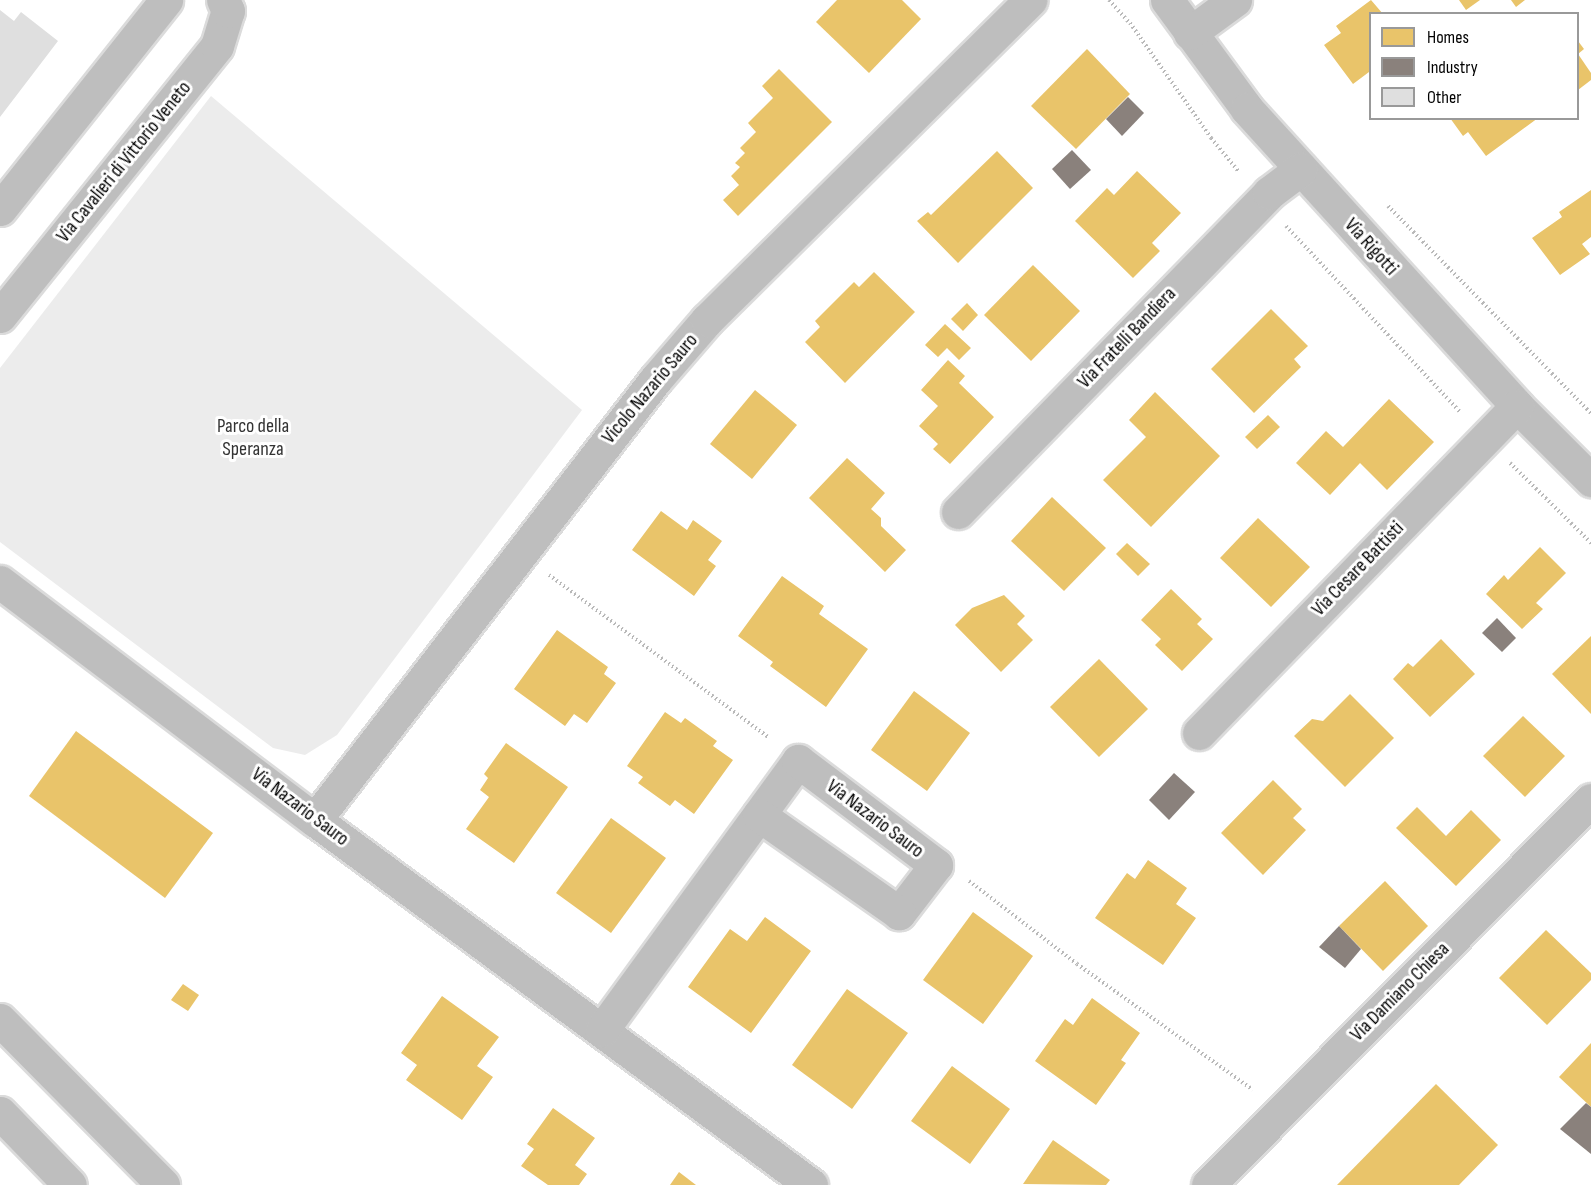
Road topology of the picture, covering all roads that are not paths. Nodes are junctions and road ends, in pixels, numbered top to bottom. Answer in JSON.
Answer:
{"nodes":[{"id":1,"x":166,"y":0,"type":"edge"},
{"id":2,"x":223,"y":0,"type":"edge"},
{"id":3,"x":1030,"y":0,"type":"edge"},
{"id":4,"x":1167,"y":0,"type":"edge"},
{"id":5,"x":1235,"y":0,"type":"edge"},
{"id":6,"x":1190,"y":33,"type":"junction"},
{"id":7,"x":1301,"y":169,"type":"junction"},
{"id":8,"x":0,"y":209,"type":"edge"},
{"id":9,"x":0,"y":316,"type":"edge"},
{"id":10,"x":1517,"y":406,"type":"junction"},
{"id":11,"x":1591,"y":480,"type":"edge"},
{"id":12,"x":958,"y":512,"type":"dead end"},
{"id":13,"x":0,"y":582,"type":"edge"},
{"id":14,"x":1199,"y":733,"type":"dead end"},
{"id":15,"x":1591,"y":800,"type":"edge"},
{"id":16,"x":759,"y":815,"type":"junction"},
{"id":17,"x":315,"y":820,"type":"junction"},
{"id":18,"x":3,"y":1024,"type":"edge"},
{"id":19,"x":602,"y":1030,"type":"junction"},
{"id":20,"x":0,"y":1113,"type":"edge"},
{"id":21,"x":70,"y":1185,"type":"edge"},
{"id":22,"x":164,"y":1185,"type":"edge"},
{"id":23,"x":811,"y":1185,"type":"edge"},
{"id":24,"x":1208,"y":1185,"type":"edge"}],
"edges":[{"from":1,"to":8,"type":"main road"},
{"from":2,"to":9,"type":"main road","name":"Via Cavalieri di Vittorio Veneto"},
{"from":3,"to":17,"type":"main road","name":"Vicolo Nazario Sauro"},
{"from":4,"to":6,"type":"main road","name":"Via Rigotti"},
{"from":5,"to":6,"type":"main road"},
{"from":6,"to":7,"type":"main road","name":"Via Rigotti"},
{"from":7,"to":10,"type":"main road","name":"Via Rigotti"},
{"from":7,"to":12,"type":"main road","name":"Via Fratelli Bandiera"},
{"from":10,"to":11,"type":"main road","name":"Via Rigotti"},
{"from":10,"to":14,"type":"main road","name":"Via Cesare Battisti"},
{"from":13,"to":17,"type":"main road","name":"Via Nazario Sauro"},
{"from":15,"to":24,"type":"main road","name":"Via Damiano Chiesa"},
{"from":16,"to":16,"type":"main road","name":"Via Nazario Sauro"},
{"from":16,"to":19,"type":"main road"},
{"from":17,"to":19,"type":"main road","name":"Via Nazario Sauro"},
{"from":18,"to":22,"type":"main road"},
{"from":19,"to":23,"type":"main road","name":"Via Nazario Sauro"},
{"from":20,"to":21,"type":"main road"}]}
